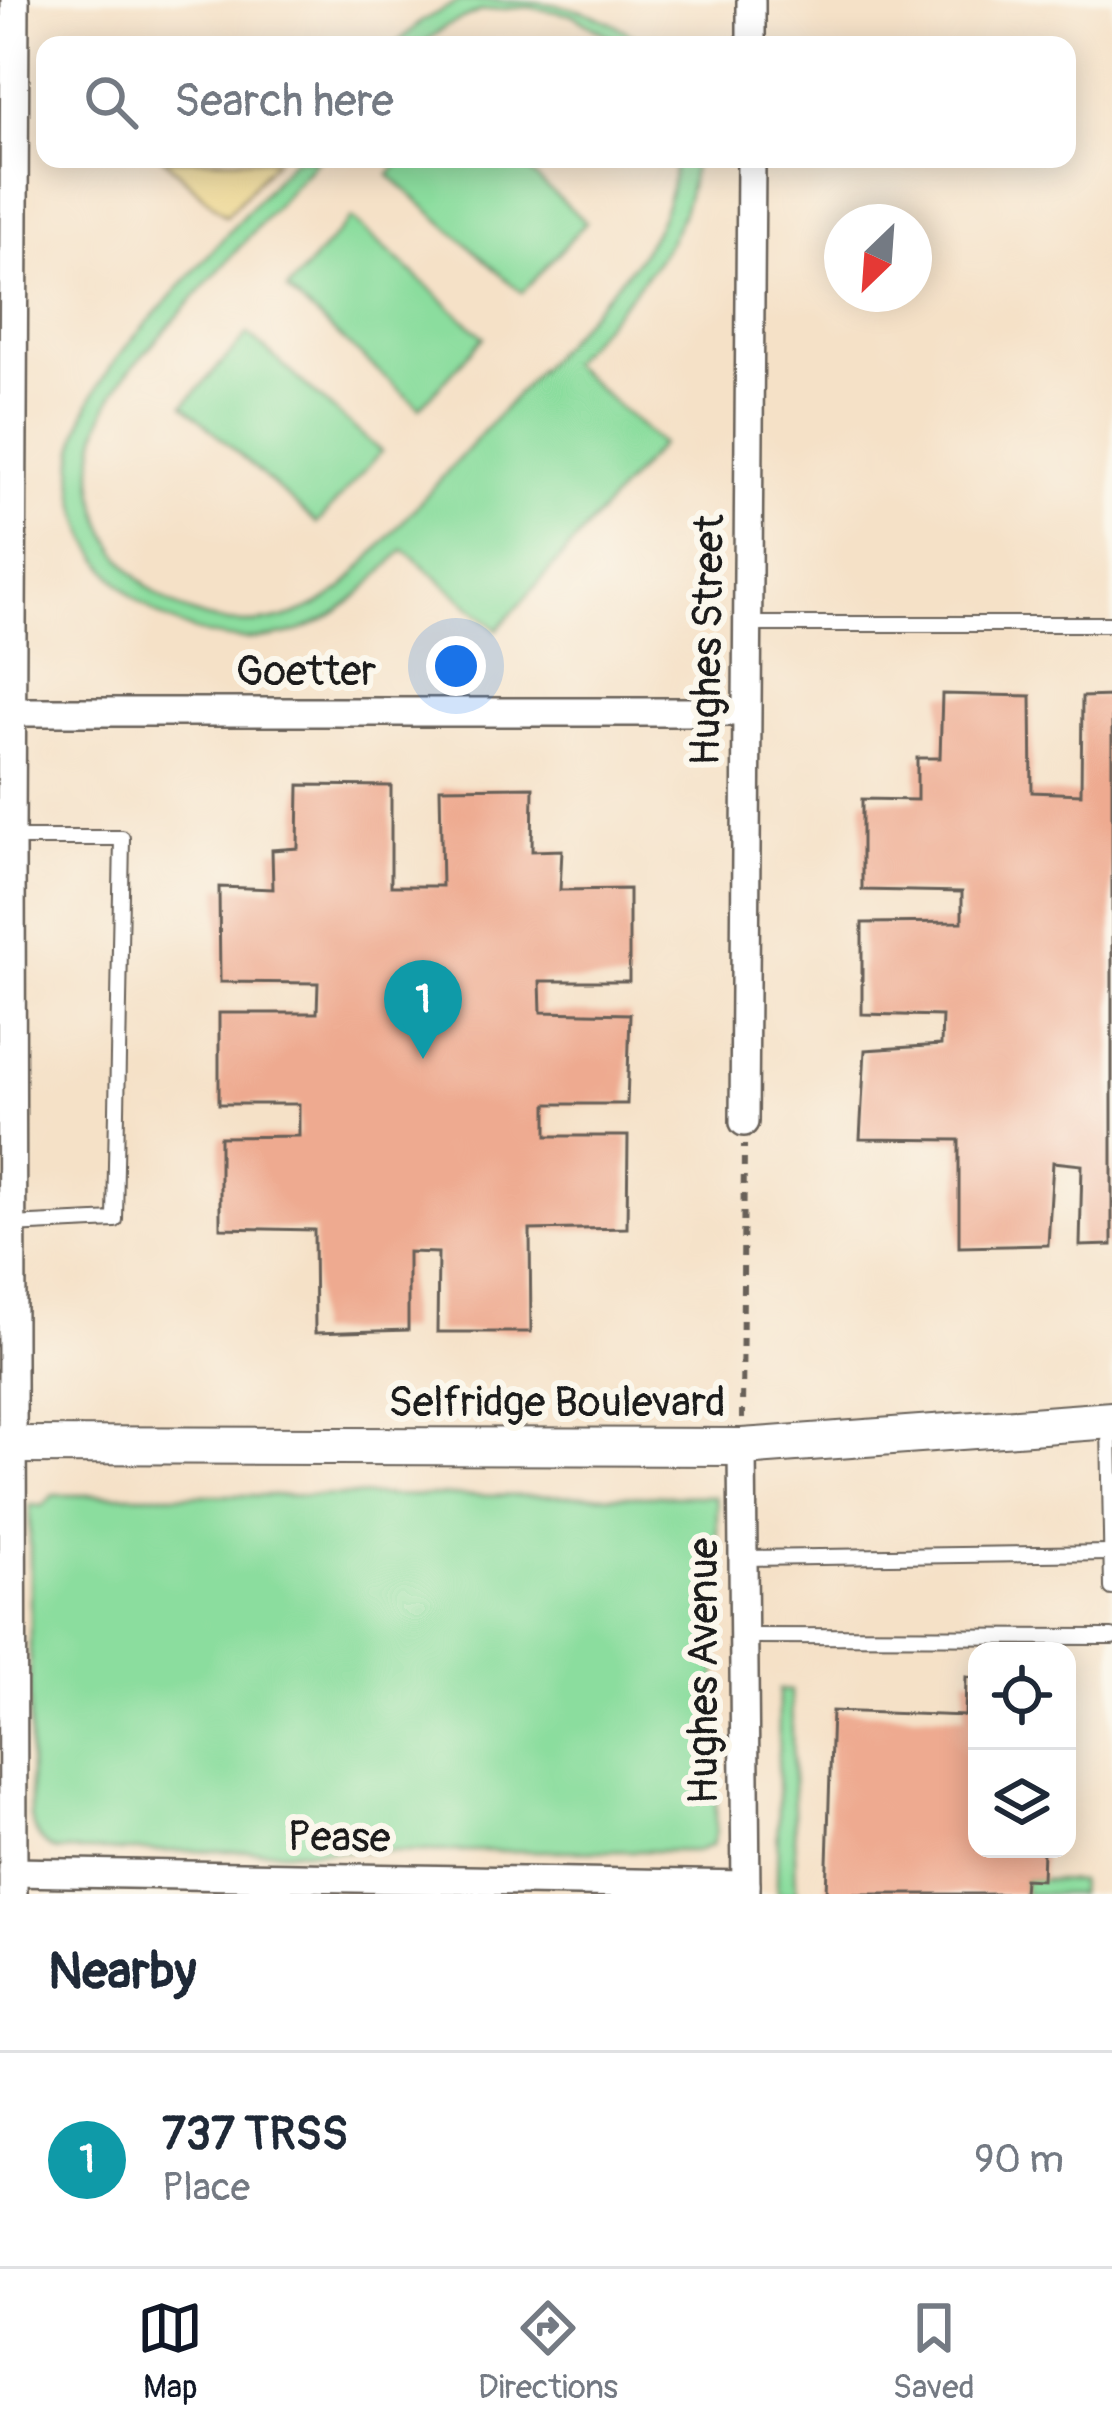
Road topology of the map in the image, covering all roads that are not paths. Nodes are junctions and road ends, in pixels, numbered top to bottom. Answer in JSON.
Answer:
{"nodes":[{"id":1,"x":15,"y":0,"type":"edge"},
{"id":2,"x":751,"y":0,"type":"edge"},
{"id":3,"x":751,"y":36,"type":"edge"},
{"id":4,"x":751,"y":168,"type":"edge"},
{"id":5,"x":8,"y":457,"type":"edge"},
{"id":6,"x":750,"y":624,"type":"junction"},
{"id":7,"x":1112,"y":624,"type":"edge"},
{"id":8,"x":12,"y":712,"type":"junction"},
{"id":9,"x":745,"y":712,"type":"junction"},
{"id":10,"x":11,"y":838,"type":"junction"},
{"id":11,"x":6,"y":926,"type":"edge"},
{"id":12,"x":744,"y":1123,"type":"road end"},
{"id":13,"x":11,"y":1226,"type":"junction"},
{"id":14,"x":1110,"y":1420,"type":"edge"},
{"id":15,"x":6,"y":1446,"type":"edge"},
{"id":16,"x":742,"y":1447,"type":"junction"},
{"id":17,"x":1111,"y":1553,"type":"edge"},
{"id":18,"x":744,"y":1558,"type":"junction"},
{"id":19,"x":1112,"y":1588,"type":"edge"},
{"id":20,"x":744,"y":1636,"type":"junction"},
{"id":21,"x":1112,"y":1637,"type":"edge"},
{"id":22,"x":13,"y":1883,"type":"edge"},
{"id":23,"x":746,"y":1889,"type":"edge"}],
"edges":[{"from":1,"to":5,"type":"street"},
{"from":2,"to":3,"type":"street"},
{"from":4,"to":6,"type":"street","name":"Hughes Street"},
{"from":5,"to":8,"type":"street"},
{"from":6,"to":7,"type":"lane"},
{"from":6,"to":9,"type":"street","name":"Hughes Street"},
{"from":8,"to":9,"type":"street","name":"Goetter"},
{"from":8,"to":10,"type":"street"},
{"from":9,"to":12,"type":"street","name":"Hughes Street"},
{"from":10,"to":11,"type":"street"},
{"from":10,"to":13,"type":"lane"},
{"from":11,"to":13,"type":"street"},
{"from":13,"to":15,"type":"street"},
{"from":14,"to":16,"type":"street","name":"Selfridge Boulevard"},
{"from":14,"to":17,"type":"lane"},
{"from":15,"to":16,"type":"street","name":"Selfridge Boulevard"},
{"from":15,"to":22,"type":"street"},
{"from":16,"to":18,"type":"street","name":"Hughes Avenue"},
{"from":17,"to":18,"type":"lane"},
{"from":17,"to":19,"type":"lane"},
{"from":18,"to":20,"type":"street","name":"Hughes Avenue"},
{"from":20,"to":21,"type":"lane"},
{"from":20,"to":23,"type":"street","name":"Hughes Avenue"},
{"from":22,"to":23,"type":"street","name":"Pease"}]}
